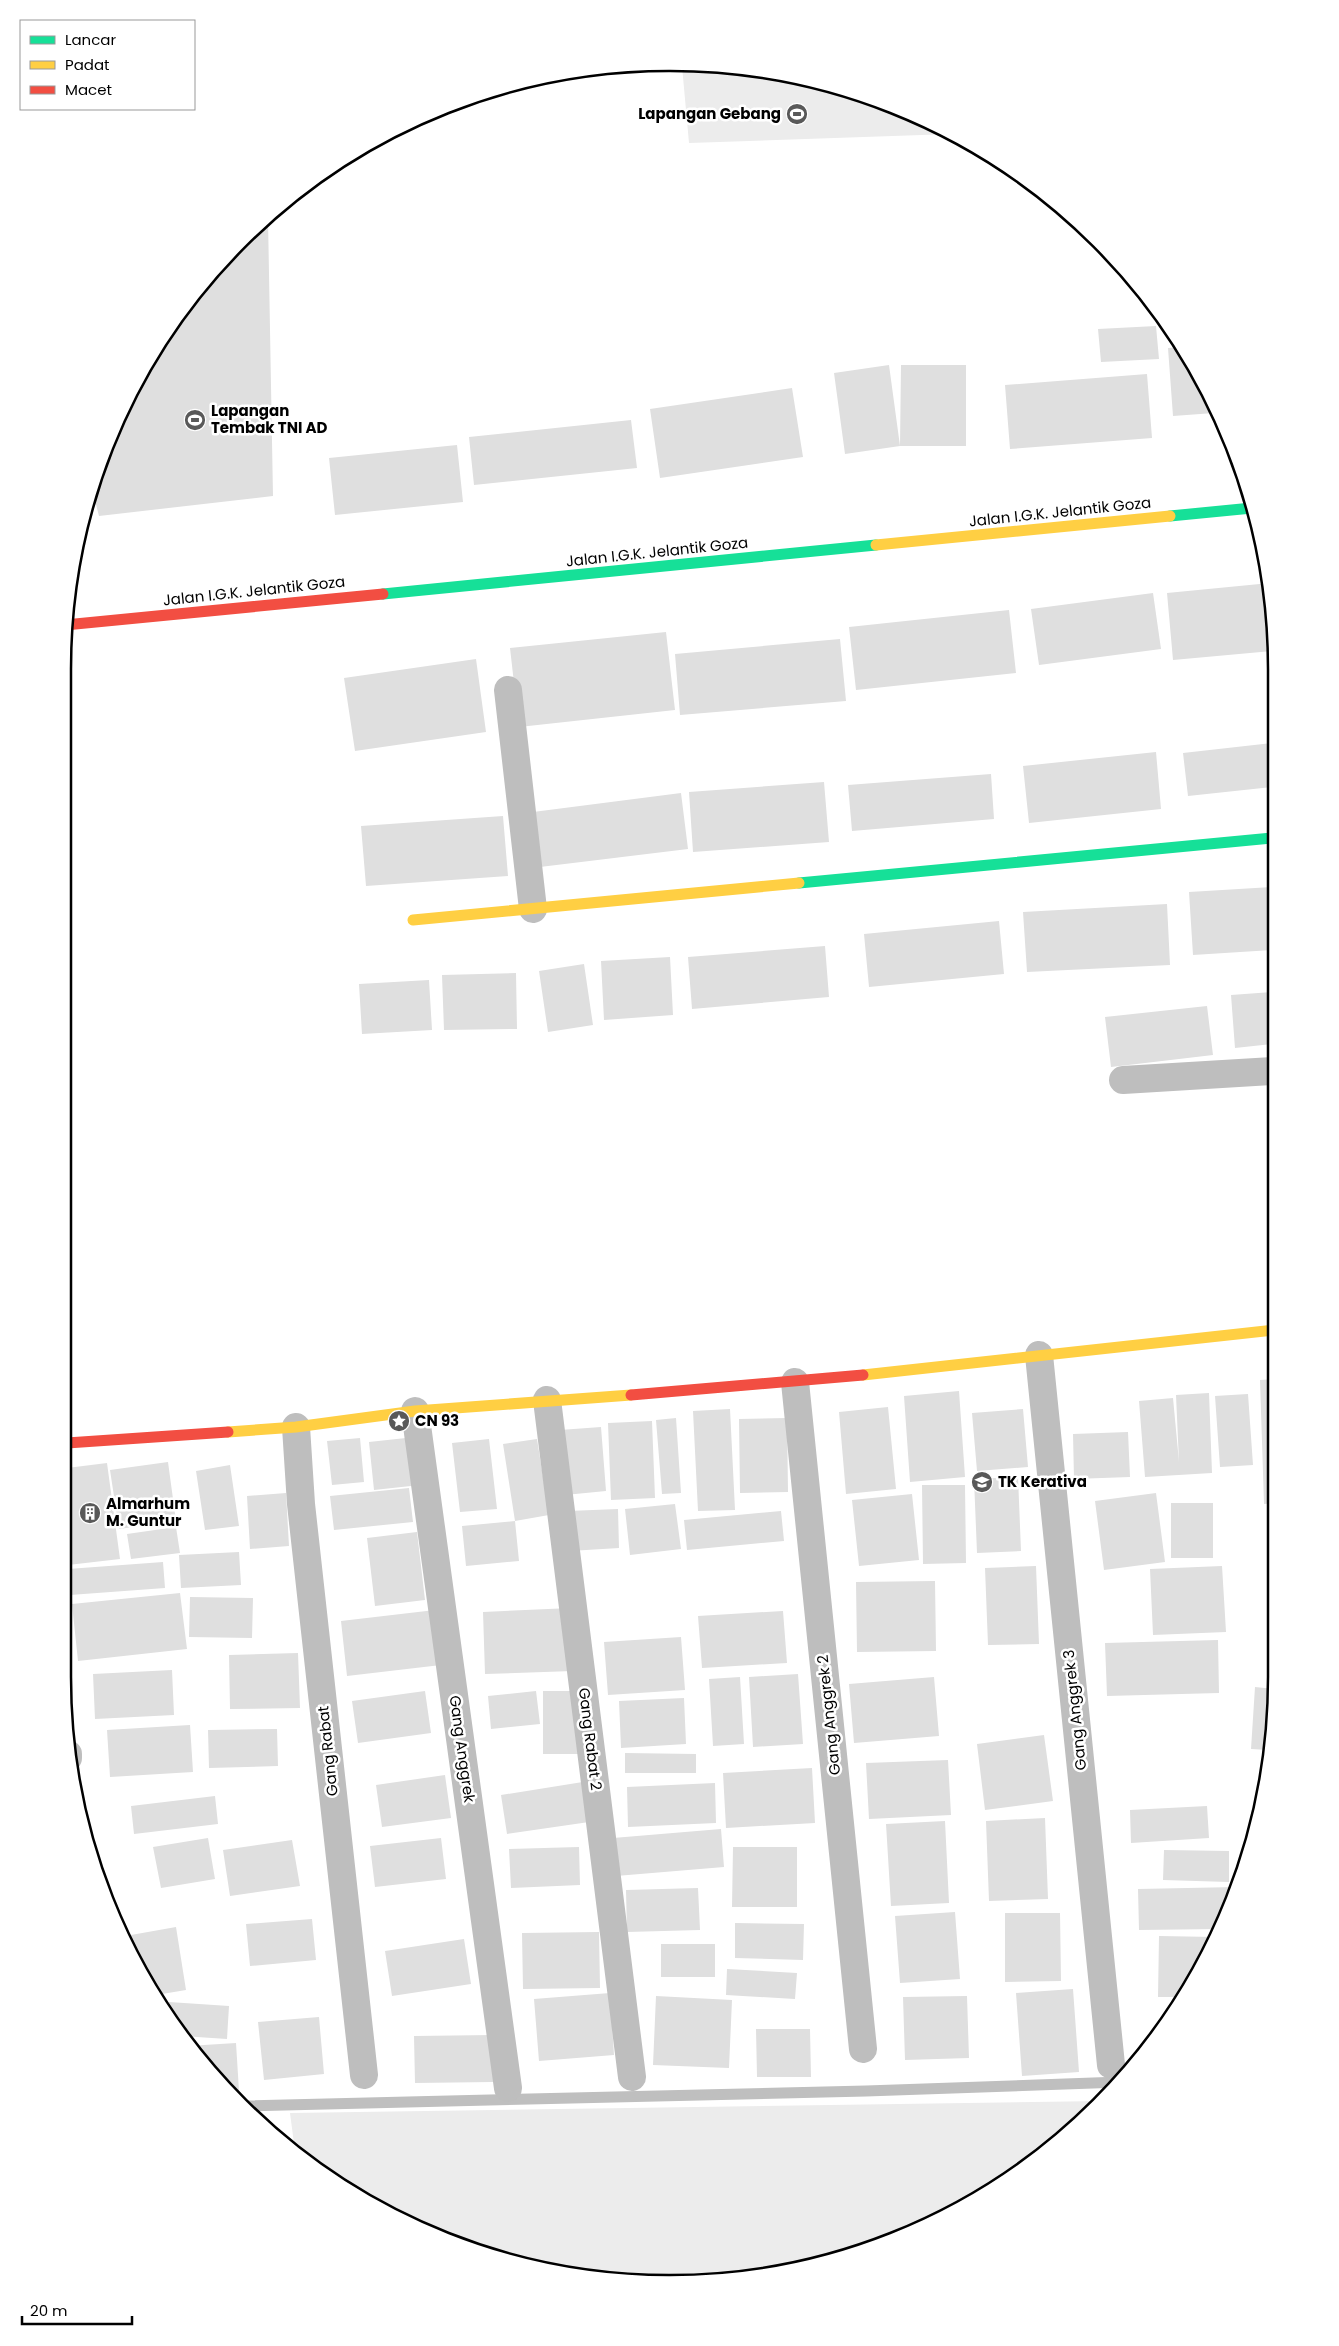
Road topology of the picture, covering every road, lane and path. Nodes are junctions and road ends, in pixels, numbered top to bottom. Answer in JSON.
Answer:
{"nodes":[{"id":1,"x":1245,"y":509,"type":"edge"},
{"id":2,"x":73,"y":624,"type":"edge"},
{"id":3,"x":508,"y":690,"type":"dead end"},
{"id":4,"x":1268,"y":838,"type":"edge"},
{"id":5,"x":533,"y":909,"type":"junction"},
{"id":6,"x":413,"y":920,"type":"dead end"},
{"id":7,"x":1268,"y":1071,"type":"edge"},
{"id":8,"x":1123,"y":1080,"type":"dead end"},
{"id":9,"x":1268,"y":1331,"type":"edge"},
{"id":10,"x":1039,"y":1356,"type":"junction"},
{"id":11,"x":795,"y":1382,"type":"junction"},
{"id":12,"x":547,"y":1400,"type":"junction"},
{"id":13,"x":416,"y":1411,"type":"junction"},
{"id":14,"x":296,"y":1427,"type":"junction"},
{"id":15,"x":71,"y":1443,"type":"edge"},
{"id":16,"x":863,"y":2049,"type":"dead end"},
{"id":17,"x":1111,"y":2065,"type":"dead end"},
{"id":18,"x":364,"y":2075,"type":"dead end"},
{"id":19,"x":632,"y":2077,"type":"dead end"},
{"id":20,"x":508,"y":2088,"type":"dead end"}],
"edges":[{"from":1,"to":2,"type":"street","name":"Jalan I.G.K. Jelantik Goza"},
{"from":3,"to":5,"type":"street"},
{"from":4,"to":5,"type":"street"},
{"from":5,"to":6,"type":"street"},
{"from":7,"to":8,"type":"street"},
{"from":9,"to":10,"type":"street"},
{"from":10,"to":11,"type":"street"},
{"from":10,"to":17,"type":"street","name":"Gang Anggrek 3"},
{"from":11,"to":12,"type":"street"},
{"from":11,"to":16,"type":"street","name":"Gang Anggrek 2"},
{"from":12,"to":13,"type":"street"},
{"from":12,"to":19,"type":"street","name":"Gang Rabat 2"},
{"from":13,"to":14,"type":"street"},
{"from":13,"to":20,"type":"street","name":"Gang Anggrek"},
{"from":14,"to":15,"type":"street"},
{"from":14,"to":18,"type":"street","name":"Gang Rabat"}]}
